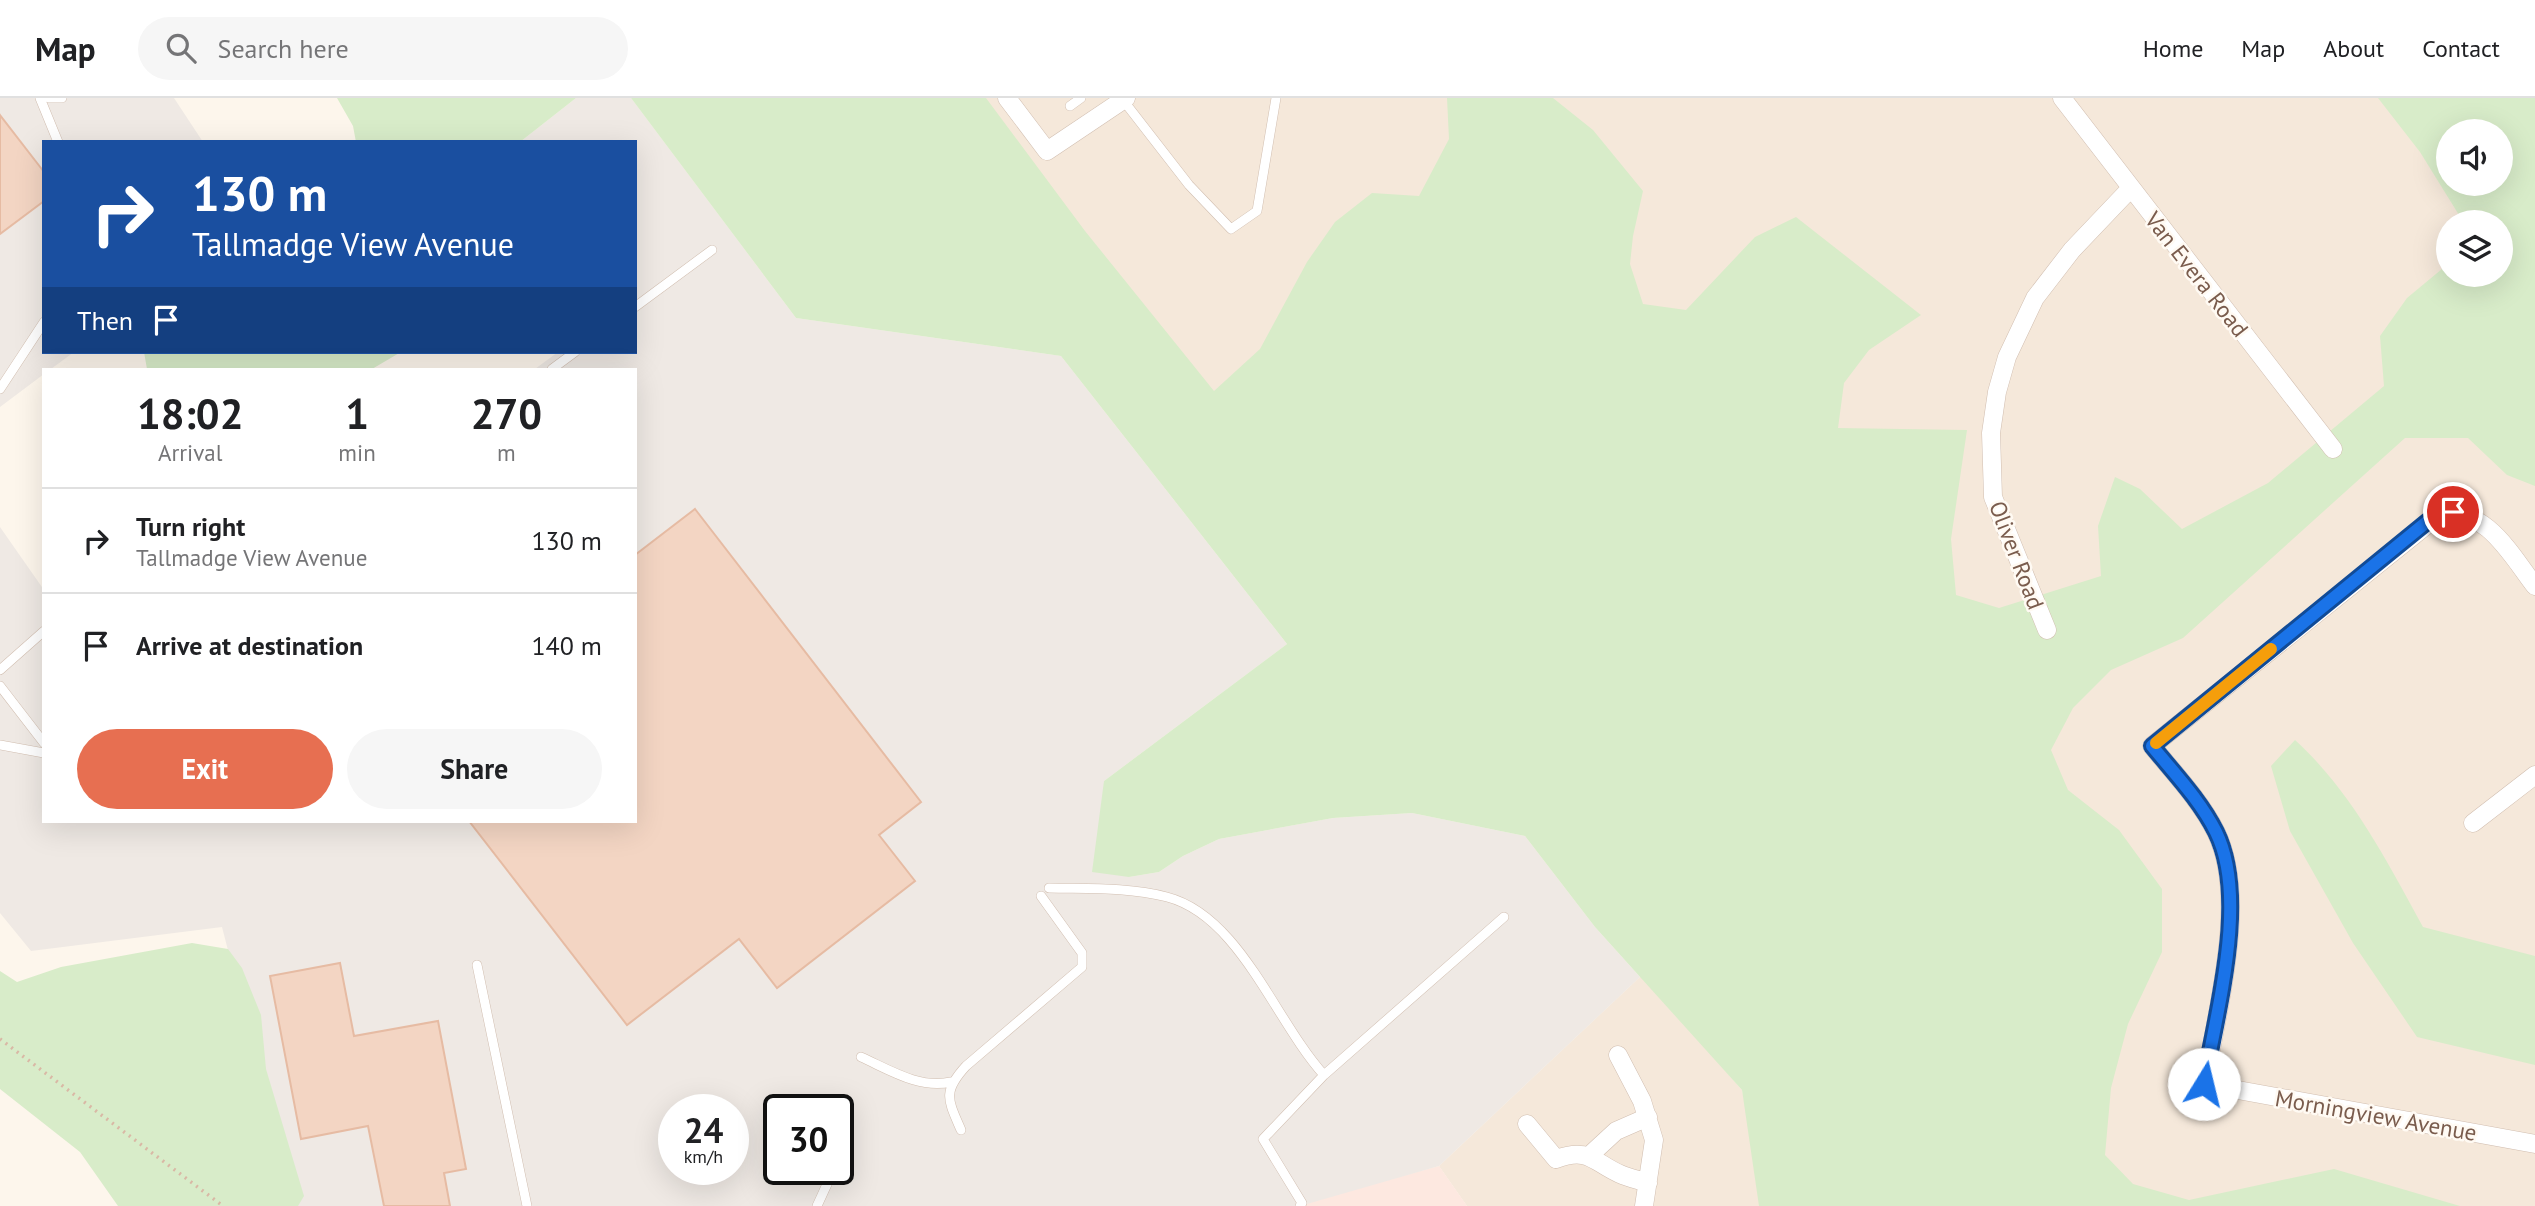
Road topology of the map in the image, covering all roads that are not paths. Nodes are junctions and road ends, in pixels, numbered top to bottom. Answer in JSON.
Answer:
{"nodes":[{"id":1,"x":40,"y":98,"type":"edge"},
{"id":2,"x":50,"y":98,"type":"edge"},
{"id":3,"x":62,"y":98,"type":"edge"},
{"id":4,"x":1007,"y":98,"type":"edge"},
{"id":5,"x":1081,"y":98,"type":"edge"},
{"id":6,"x":1276,"y":98,"type":"edge"},
{"id":7,"x":2062,"y":98,"type":"edge"},
{"id":8,"x":1124,"y":99,"type":"edge"},
{"id":9,"x":1070,"y":106,"type":"dead end"},
{"id":10,"x":57,"y":140,"type":"edge"},
{"id":11,"x":2131,"y":188,"type":"junction"},
{"id":12,"x":712,"y":250,"type":"dead end"},
{"id":13,"x":637,"y":306,"type":"edge"},
{"id":14,"x":42,"y":325,"type":"edge"},
{"id":15,"x":572,"y":354,"type":"edge"},
{"id":16,"x":553,"y":368,"type":"edge"},
{"id":17,"x":0,"y":389,"type":"edge"},
{"id":18,"x":2333,"y":449,"type":"dead end"},
{"id":19,"x":2535,"y":586,"type":"edge"},
{"id":20,"x":2047,"y":630,"type":"dead end"},
{"id":21,"x":42,"y":635,"type":"edge"},
{"id":22,"x":0,"y":670,"type":"edge"},
{"id":23,"x":0,"y":686,"type":"edge"},
{"id":24,"x":42,"y":740,"type":"edge"},
{"id":25,"x":0,"y":745,"type":"edge"},
{"id":26,"x":42,"y":753,"type":"edge"},
{"id":27,"x":2535,"y":775,"type":"edge"},
{"id":28,"x":2473,"y":823,"type":"dead end"},
{"id":29,"x":1049,"y":888,"type":"dead end"},
{"id":30,"x":1041,"y":896,"type":"dead end"},
{"id":31,"x":1504,"y":917,"type":"dead end"},
{"id":32,"x":477,"y":965,"type":"dead end"},
{"id":33,"x":1618,"y":1055,"type":"dead end"},
{"id":34,"x":861,"y":1057,"type":"dead end"},
{"id":35,"x":1324,"y":1075,"type":"junction"},
{"id":36,"x":951,"y":1082,"type":"junction"},
{"id":37,"x":1648,"y":1117,"type":"junction"},
{"id":38,"x":1527,"y":1124,"type":"dead end"},
{"id":39,"x":961,"y":1130,"type":"dead end"},
{"id":40,"x":2535,"y":1144,"type":"edge"},
{"id":41,"x":1590,"y":1155,"type":"junction"},
{"id":42,"x":1648,"y":1183,"type":"junction"},
{"id":43,"x":827,"y":1185,"type":"edge"},
{"id":44,"x":527,"y":1206,"type":"edge"},
{"id":45,"x":817,"y":1206,"type":"edge"},
{"id":46,"x":1300,"y":1206,"type":"edge"},
{"id":47,"x":1644,"y":1206,"type":"edge"}],
"edges":[{"from":1,"to":10,"type":"lane"},
{"from":2,"to":3,"type":"lane"},
{"from":4,"to":8,"type":"street"},
{"from":5,"to":9,"type":"lane"},
{"from":6,"to":8,"type":"lane"},
{"from":7,"to":11,"type":"street","name":"Van Evera Road"},
{"from":11,"to":18,"type":"street","name":"Van Evera Road"},
{"from":11,"to":20,"type":"street","name":"Oliver Road"},
{"from":12,"to":13,"type":"lane"},
{"from":14,"to":17,"type":"lane"},
{"from":15,"to":16,"type":"lane"},
{"from":19,"to":40,"type":"street","name":"Morningview Avenue"},
{"from":21,"to":22,"type":"lane"},
{"from":23,"to":24,"type":"lane"},
{"from":25,"to":26,"type":"lane"},
{"from":27,"to":28,"type":"street"},
{"from":29,"to":35,"type":"lane"},
{"from":30,"to":36,"type":"lane"},
{"from":31,"to":35,"type":"lane"},
{"from":32,"to":44,"type":"lane"},
{"from":33,"to":37,"type":"street"},
{"from":34,"to":36,"type":"lane"},
{"from":35,"to":46,"type":"lane"},
{"from":36,"to":39,"type":"lane"},
{"from":37,"to":41,"type":"street"},
{"from":37,"to":42,"type":"street"},
{"from":38,"to":41,"type":"street"},
{"from":41,"to":42,"type":"street"},
{"from":42,"to":47,"type":"street"},
{"from":43,"to":45,"type":"lane"}]}
